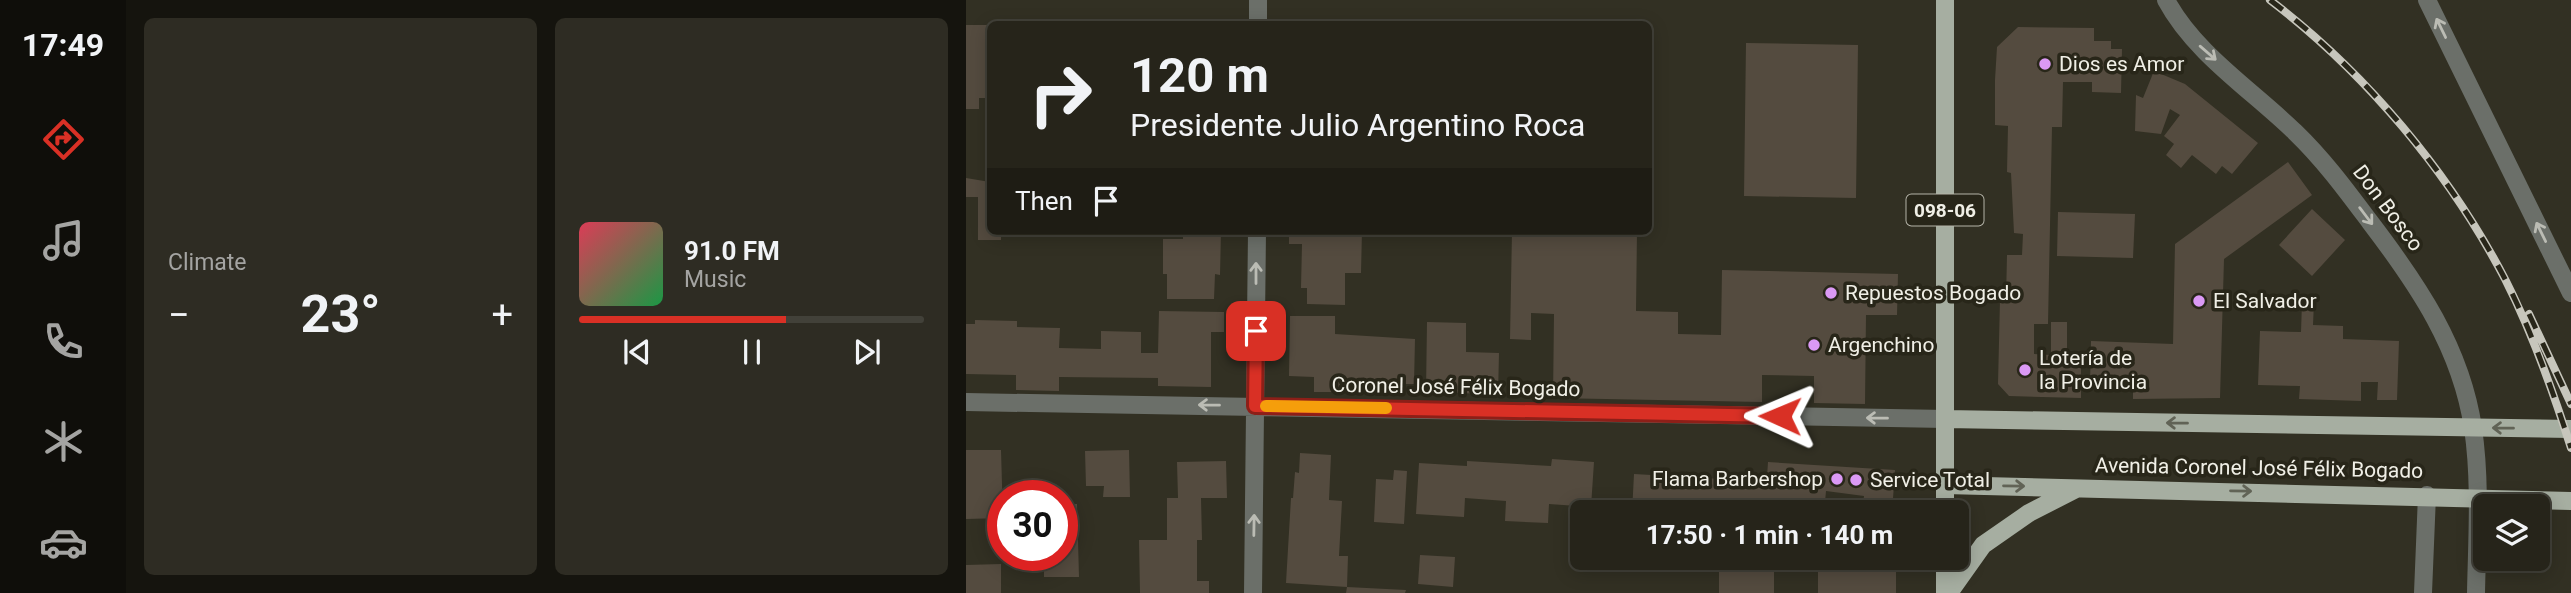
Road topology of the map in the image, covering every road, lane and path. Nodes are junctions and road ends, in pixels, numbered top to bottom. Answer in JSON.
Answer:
{"nodes":[{"id":1,"x":1258,"y":0,"type":"edge"},
{"id":2,"x":1945,"y":0,"type":"edge"},
{"id":3,"x":2166,"y":0,"type":"edge"},
{"id":4,"x":2427,"y":0,"type":"edge"},
{"id":5,"x":1258,"y":21,"type":"edge"},
{"id":6,"x":1256,"y":235,"type":"edge"},
{"id":7,"x":2571,"y":293,"type":"edge"},
{"id":8,"x":966,"y":402,"type":"edge"},
{"id":9,"x":1255,"y":406,"type":"junction"},
{"id":10,"x":1946,"y":419,"type":"junction"},
{"id":11,"x":2473,"y":428,"type":"junction"},
{"id":12,"x":2571,"y":429,"type":"edge"},
{"id":13,"x":1945,"y":485,"type":"junction"},
{"id":14,"x":2079,"y":487,"type":"junction"},
{"id":15,"x":2478,"y":494,"type":"edge"},
{"id":16,"x":2427,"y":495,"type":"junction"},
{"id":17,"x":2473,"y":496,"type":"edge"},
{"id":18,"x":1945,"y":500,"type":"edge"},
{"id":19,"x":2550,"y":500,"type":"edge"},
{"id":20,"x":2571,"y":501,"type":"edge"},
{"id":21,"x":1946,"y":570,"type":"edge"},
{"id":22,"x":2476,"y":571,"type":"edge"},
{"id":23,"x":1253,"y":593,"type":"edge"},
{"id":24,"x":1947,"y":593,"type":"edge"},
{"id":25,"x":2423,"y":593,"type":"edge"},
{"id":26,"x":2476,"y":593,"type":"edge"}],
"edges":[{"from":1,"to":5,"type":"street"},
{"from":2,"to":10,"type":"main road","number":"098-06"},
{"from":3,"to":11,"type":"street","name":"Don Bosco","one_way":true},
{"from":7,"to":4,"type":"street","one_way":true},
{"from":9,"to":6,"type":"street","one_way":true},
{"from":9,"to":8,"type":"street","name":"Coronel José Félix Bogado","one_way":true},
{"from":10,"to":9,"type":"street","name":"Coronel José Félix Bogado","one_way":true},
{"from":23,"to":9,"type":"street","one_way":true},
{"from":11,"to":10,"type":"main road","name":"Avenida Coronel José Félix Bogado","one_way":true},
{"from":10,"to":13,"type":"main road"},
{"from":12,"to":11,"type":"main road","name":"Avenida Coronel José Félix Bogado","one_way":true},
{"from":11,"to":15,"type":"street","name":"Don Bosco"},
{"from":13,"to":14,"type":"main road","name":"Avenida Coronel José Félix Bogado","one_way":true},
{"from":13,"to":18,"type":"main road"},
{"from":14,"to":16,"type":"main road","name":"Avenida Coronel José Félix Bogado","one_way":true},
{"from":14,"to":24,"type":"main road"},
{"from":16,"to":17,"type":"main road","name":"Avenida Coronel José Félix Bogado"},
{"from":16,"to":25,"type":"street"},
{"from":19,"to":20,"type":"main road","name":"Avenida Coronel José Félix Bogado"},
{"from":21,"to":24,"type":"main road"},
{"from":22,"to":26,"type":"street","name":"Don Bosco"}]}
